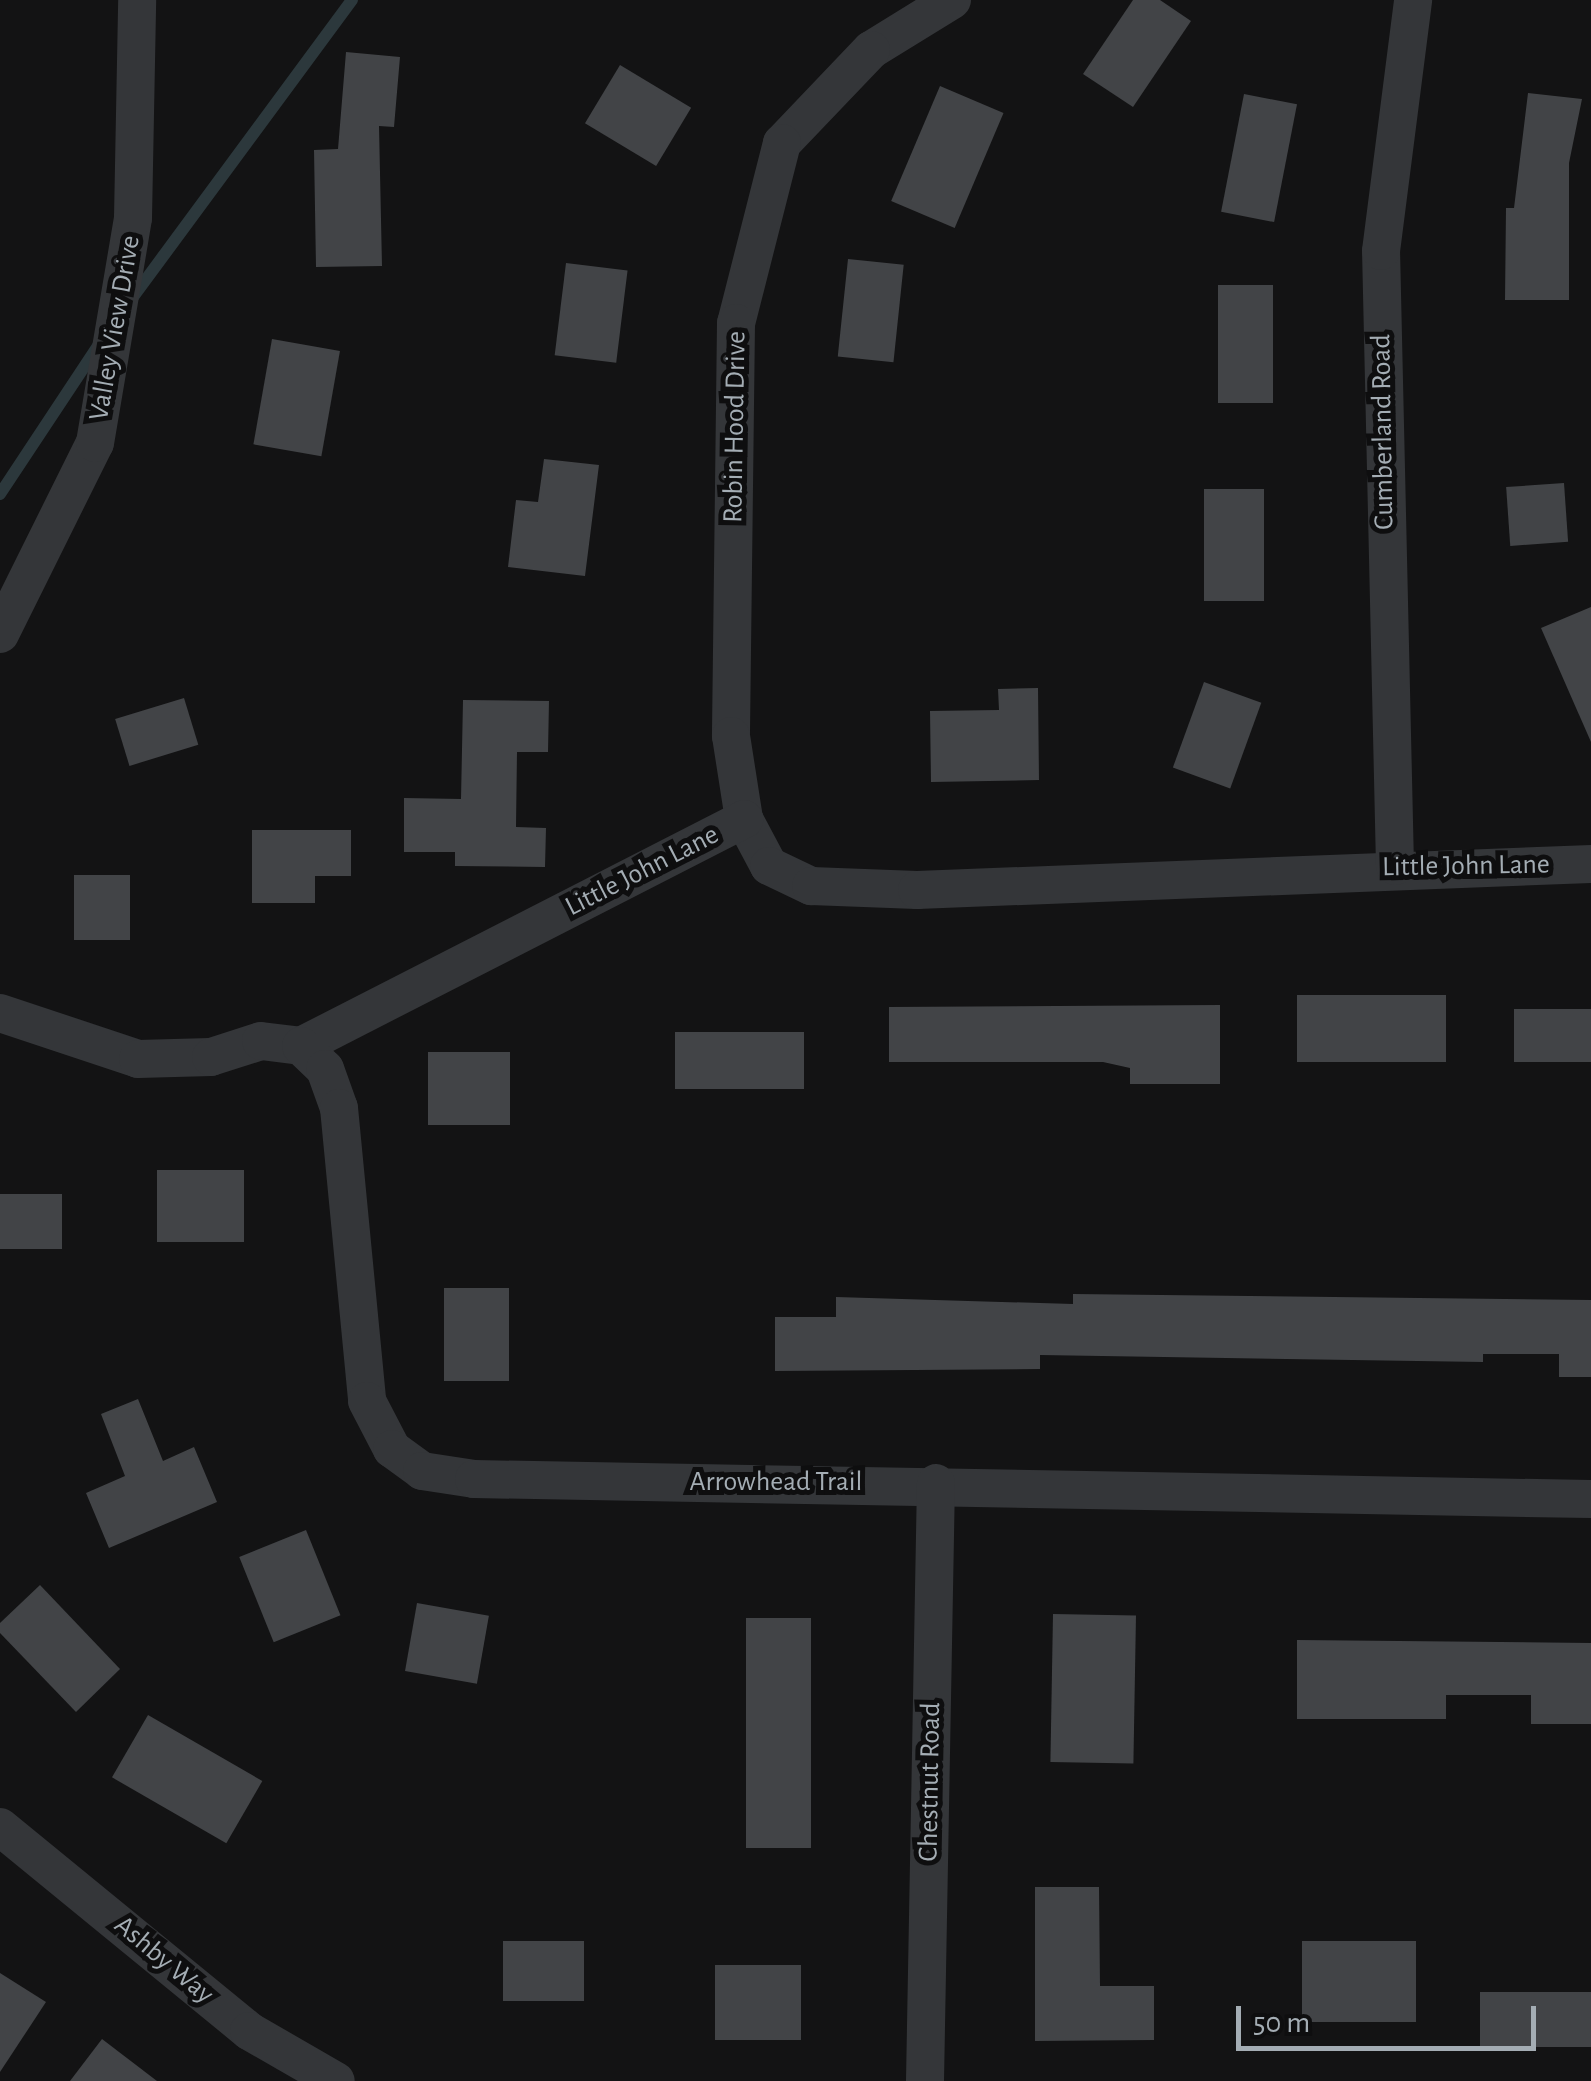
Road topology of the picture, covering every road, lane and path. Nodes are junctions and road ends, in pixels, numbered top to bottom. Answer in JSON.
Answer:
{"nodes":[{"id":1,"x":137,"y":0,"type":"edge"},
{"id":2,"x":952,"y":0,"type":"edge"},
{"id":3,"x":1413,"y":0,"type":"edge"},
{"id":4,"x":0,"y":634,"type":"edge"},
{"id":5,"x":744,"y":818,"type":"junction"},
{"id":6,"x":1591,"y":864,"type":"edge"},
{"id":7,"x":1395,"y":866,"type":"junction"},
{"id":8,"x":0,"y":1012,"type":"edge"},
{"id":9,"x":301,"y":1046,"type":"junction"},
{"id":10,"x":936,"y":1483,"type":"junction"},
{"id":11,"x":1591,"y":1499,"type":"edge"},
{"id":12,"x":0,"y":1828,"type":"edge"},
{"id":13,"x":336,"y":2081,"type":"edge"},
{"id":14,"x":925,"y":2081,"type":"edge"}],
"edges":[{"from":1,"to":4,"type":"street","name":"Valley View Drive"},
{"from":2,"to":5,"type":"street","name":"Robin Hood Drive"},
{"from":3,"to":7,"type":"street","name":"Cumberland Road"},
{"from":5,"to":7,"type":"street","name":"Little John Lane"},
{"from":5,"to":9,"type":"street","name":"Little John Lane"},
{"from":6,"to":7,"type":"street","name":"Little John Lane"},
{"from":8,"to":9,"type":"street","name":"Little John Lane"},
{"from":9,"to":10,"type":"street","name":"Arrowhead Trail"},
{"from":10,"to":11,"type":"street","name":"Arrowhead Trail"},
{"from":10,"to":14,"type":"street","name":"Chestnut Road"},
{"from":12,"to":13,"type":"street","name":"Ashby Way"}]}
